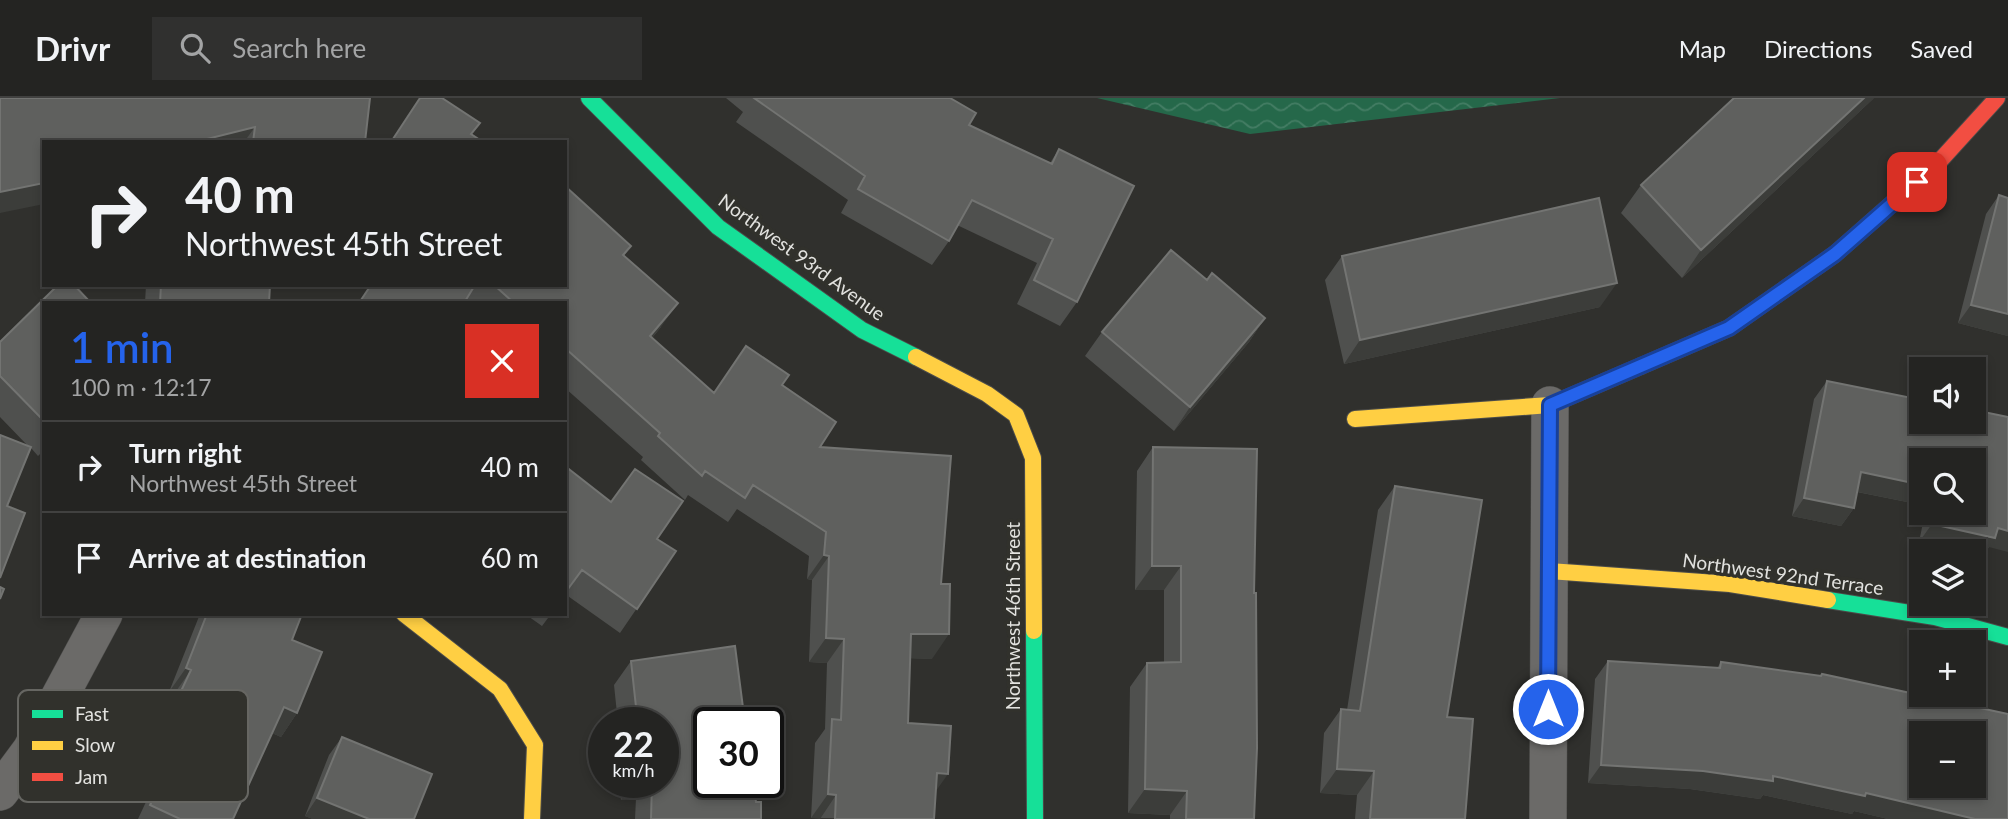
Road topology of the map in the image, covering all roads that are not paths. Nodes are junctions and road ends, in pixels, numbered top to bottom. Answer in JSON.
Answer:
{"nodes":[{"id":1,"x":589,"y":98,"type":"edge"},
{"id":2,"x":1998,"y":106,"type":"edge"},
{"id":3,"x":1550,"y":405,"type":"junction"},
{"id":4,"x":1016,"y":415,"type":"joint"},
{"id":5,"x":1355,"y":419,"type":"dead end"},
{"id":6,"x":1549,"y":571,"type":"junction"},
{"id":7,"x":103,"y":616,"type":"edge"},
{"id":8,"x":407,"y":616,"type":"edge"},
{"id":9,"x":2008,"y":637,"type":"edge"},
{"id":10,"x":63,"y":690,"type":"edge"},
{"id":11,"x":18,"y":768,"type":"edge"},
{"id":12,"x":0,"y":792,"type":"edge"},
{"id":13,"x":532,"y":819,"type":"edge"},
{"id":14,"x":1035,"y":819,"type":"edge"},
{"id":15,"x":1548,"y":819,"type":"edge"}],
"edges":[{"from":1,"to":4,"type":"street","name":"Northwest 93rd Avenue"},
{"from":2,"to":3,"type":"street"},
{"from":3,"to":5,"type":"street"},
{"from":3,"to":6,"type":"street"},
{"from":4,"to":14,"type":"street","name":"Northwest 46th Street"},
{"from":6,"to":9,"type":"street","name":"Northwest 92nd Terrace"},
{"from":6,"to":15,"type":"street"},
{"from":7,"to":10,"type":"street"},
{"from":8,"to":13,"type":"street"},
{"from":11,"to":12,"type":"street"}]}
